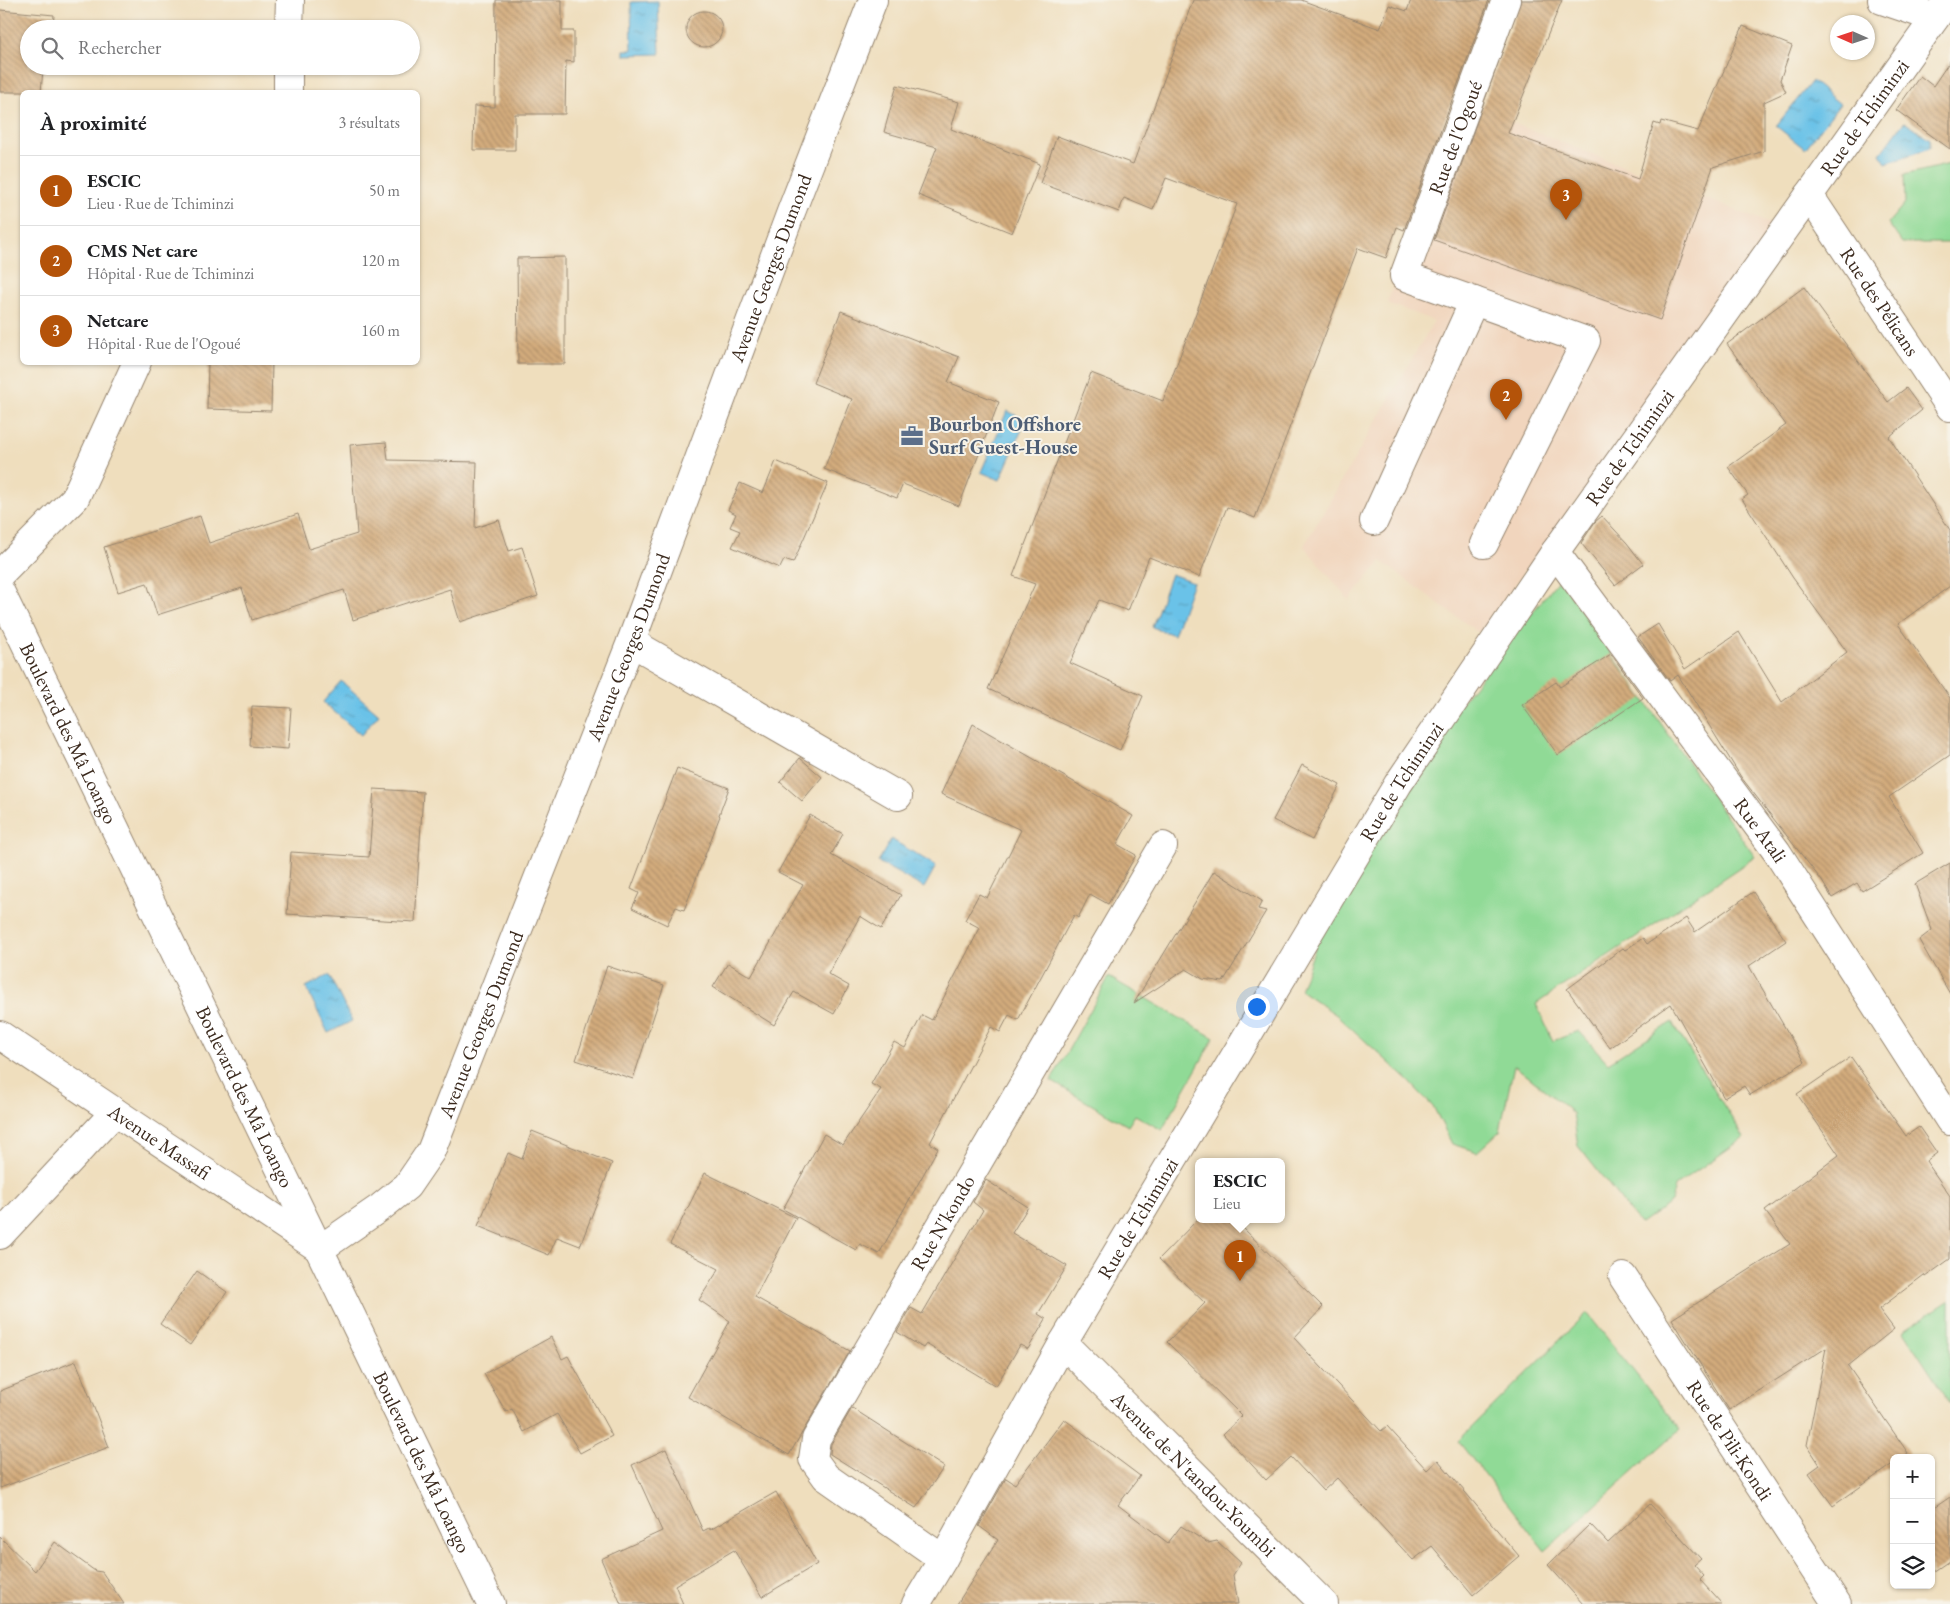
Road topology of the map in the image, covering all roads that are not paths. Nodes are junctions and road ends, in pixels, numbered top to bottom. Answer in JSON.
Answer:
{"nodes":[{"id":1,"x":290,"y":0,"type":"edge"},
{"id":2,"x":872,"y":0,"type":"edge"},
{"id":3,"x":1506,"y":0,"type":"edge"},
{"id":4,"x":1882,"y":0,"type":"edge"},
{"id":5,"x":1941,"y":9,"type":"edge"},
{"id":6,"x":289,"y":20,"type":"edge"},
{"id":7,"x":288,"y":75,"type":"edge"},
{"id":8,"x":288,"y":90,"type":"edge"},
{"id":9,"x":1809,"y":195,"type":"junction"},
{"id":10,"x":1474,"y":301,"type":"junction"},
{"id":11,"x":136,"y":365,"type":"edge"},
{"id":12,"x":1950,"y":407,"type":"edge"},
{"id":13,"x":1374,"y":521,"type":"dead end"},
{"id":14,"x":1484,"y":544,"type":"dead end"},
{"id":15,"x":1555,"y":552,"type":"junction"},
{"id":16,"x":0,"y":574,"type":"edge"},
{"id":17,"x":0,"y":590,"type":"edge"},
{"id":18,"x":631,"y":642,"type":"junction"},
{"id":19,"x":898,"y":796,"type":"dead end"},
{"id":20,"x":1163,"y":846,"type":"dead end"},
{"id":21,"x":0,"y":1035,"type":"edge"},
{"id":22,"x":115,"y":1112,"type":"junction"},
{"id":23,"x":1950,"y":1121,"type":"edge"},
{"id":24,"x":0,"y":1235,"type":"edge"},
{"id":25,"x":320,"y":1249,"type":"junction"},
{"id":26,"x":1623,"y":1277,"type":"dead end"},
{"id":27,"x":1062,"y":1343,"type":"junction"},
{"id":28,"x":943,"y":1558,"type":"junction"},
{"id":29,"x":491,"y":1604,"type":"edge"},
{"id":30,"x":916,"y":1604,"type":"edge"},
{"id":31,"x":1324,"y":1604,"type":"edge"},
{"id":32,"x":1837,"y":1604,"type":"edge"}],
"edges":[{"from":1,"to":6,"type":"street"},
{"from":2,"to":18,"type":"street","name":"Avenue Georges Dumond"},
{"from":3,"to":10,"type":"street","name":"Rue de l'Ogoué"},
{"from":4,"to":5,"type":"street"},
{"from":5,"to":9,"type":"street","name":"Rue de Tchiminzi"},
{"from":7,"to":8,"type":"street"},
{"from":9,"to":12,"type":"street","name":"Rue des Pélicans"},
{"from":9,"to":15,"type":"street","name":"Rue de Tchiminzi"},
{"from":10,"to":13,"type":"street"},
{"from":10,"to":14,"type":"street"},
{"from":11,"to":16,"type":"street"},
{"from":15,"to":23,"type":"street","name":"Rue Atali"},
{"from":15,"to":27,"type":"street","name":"Rue de Tchiminzi"},
{"from":17,"to":25,"type":"street","name":"Boulevard des Mâ Loango"},
{"from":18,"to":19,"type":"street"},
{"from":18,"to":25,"type":"street","name":"Avenue Georges Dumond"},
{"from":20,"to":28,"type":"street","name":"Rue N'kondo"},
{"from":21,"to":22,"type":"street","name":"Avenue Massafi"},
{"from":22,"to":24,"type":"street"},
{"from":22,"to":25,"type":"street","name":"Avenue Massafi"},
{"from":25,"to":29,"type":"street","name":"Boulevard des Mâ Loango"},
{"from":26,"to":32,"type":"street","name":"Rue de Pili-Kondi"},
{"from":27,"to":28,"type":"street","name":"Rue de Tchiminzi"},
{"from":27,"to":31,"type":"street","name":"Avenue de N'tandou-Youmbi"},
{"from":28,"to":30,"type":"street","name":"Rue de Tchiminzi"}]}
